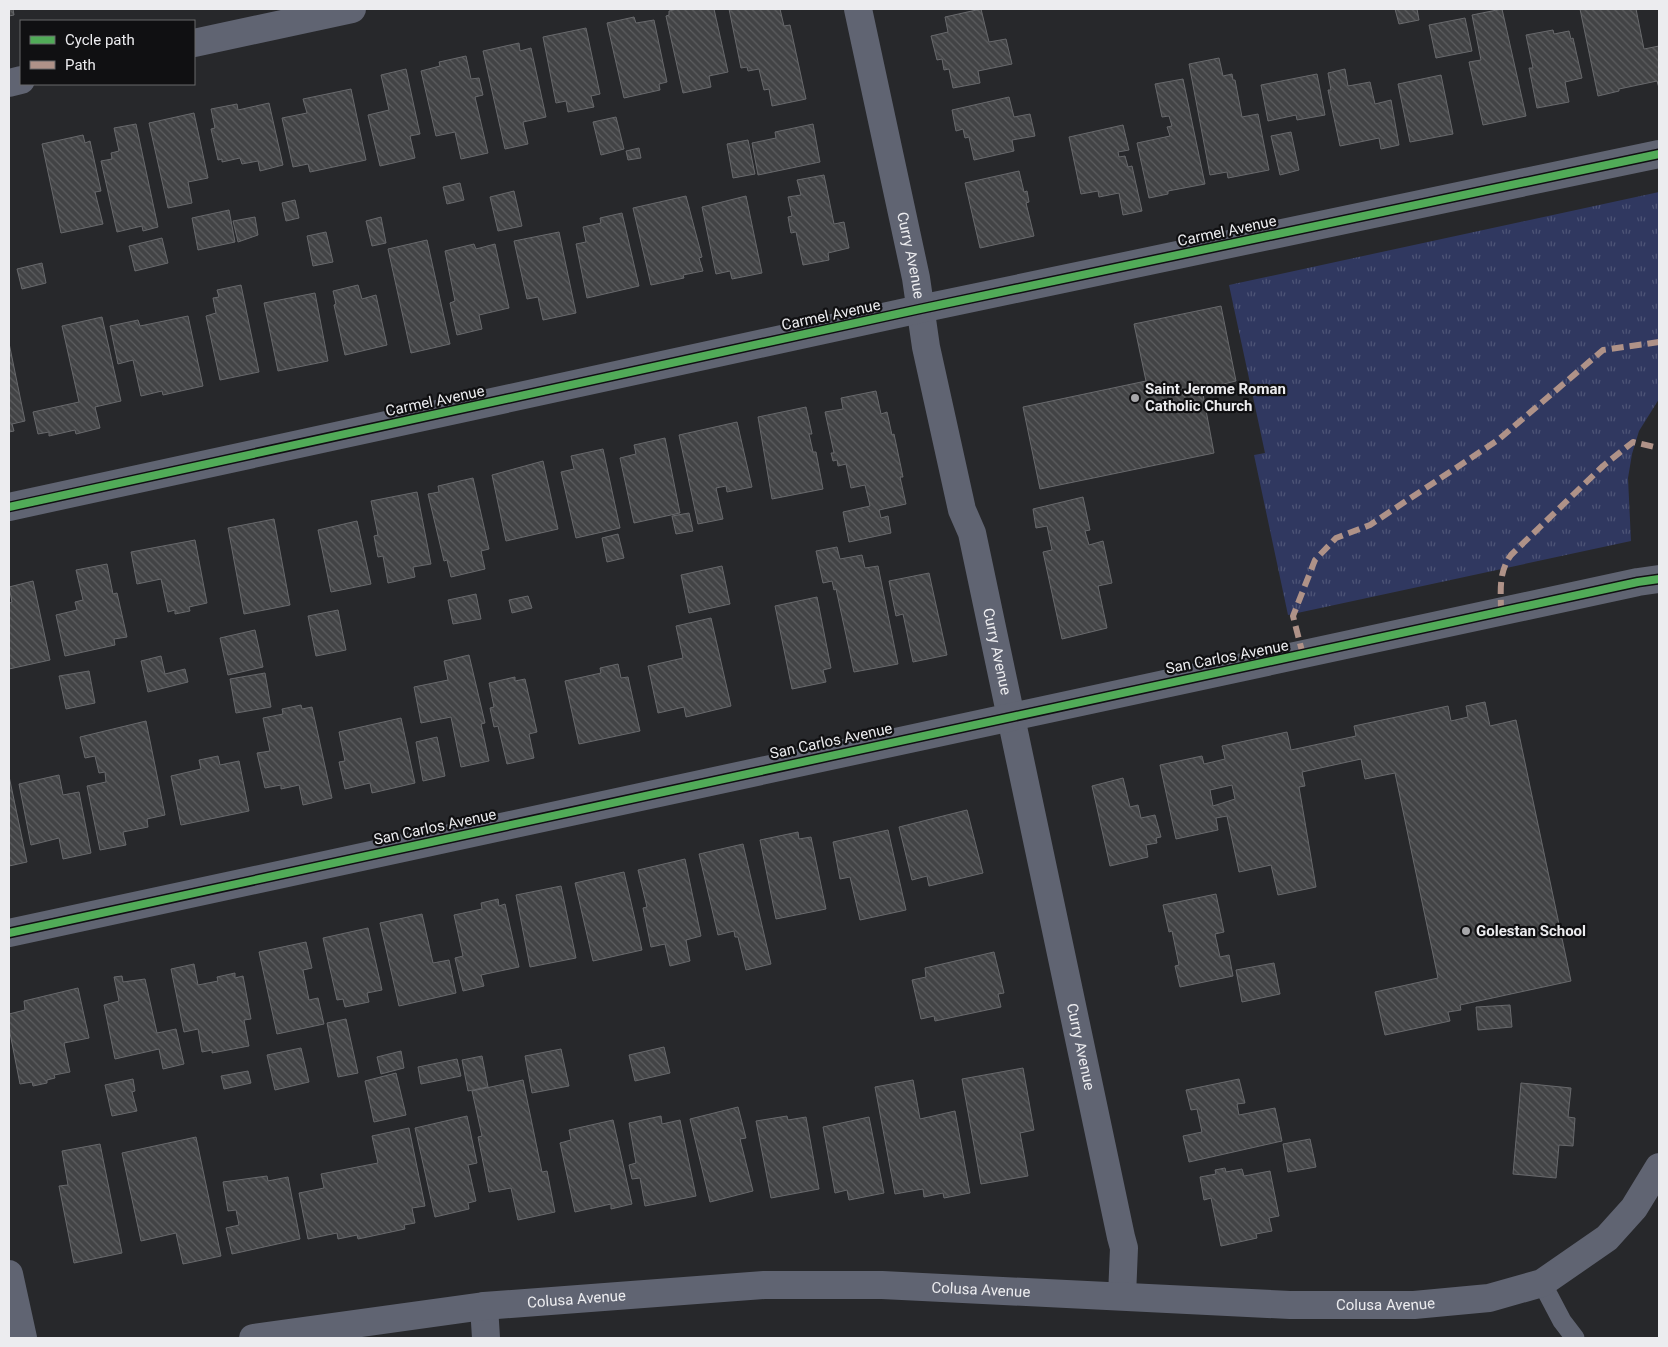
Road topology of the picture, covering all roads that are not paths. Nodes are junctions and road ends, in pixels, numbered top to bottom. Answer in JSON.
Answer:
{"nodes":[{"id":1,"x":352,"y":9,"type":"edge"},
{"id":2,"x":858,"y":9,"type":"edge"},
{"id":3,"x":195,"y":43,"type":"edge"},
{"id":4,"x":1659,"y":154,"type":"edge"},
{"id":5,"x":920,"y":309,"type":"junction"},
{"id":6,"x":9,"y":507,"type":"edge"},
{"id":7,"x":1659,"y":579,"type":"edge"},
{"id":8,"x":1011,"y":716,"type":"junction"},
{"id":9,"x":9,"y":933,"type":"edge"},
{"id":10,"x":1659,"y":1167,"type":"edge"},
{"id":11,"x":9,"y":1274,"type":"edge"},
{"id":12,"x":1542,"y":1283,"type":"junction"},
{"id":13,"x":1122,"y":1296,"type":"junction"},
{"id":14,"x":484,"y":1306,"type":"junction"},
{"id":15,"x":23,"y":1338,"type":"edge"},
{"id":16,"x":253,"y":1338,"type":"edge"},
{"id":17,"x":486,"y":1338,"type":"edge"},
{"id":18,"x":1575,"y":1338,"type":"edge"}],
"edges":[{"from":1,"to":3,"type":"street"},
{"from":2,"to":5,"type":"street","name":"Curry Avenue"},
{"from":4,"to":5,"type":"street","name":"Carmel Avenue"},
{"from":5,"to":6,"type":"street","name":"Carmel Avenue"},
{"from":5,"to":8,"type":"street","name":"Curry Avenue"},
{"from":7,"to":8,"type":"street","name":"San Carlos Avenue"},
{"from":8,"to":9,"type":"street","name":"San Carlos Avenue"},
{"from":8,"to":13,"type":"street","name":"Curry Avenue"},
{"from":10,"to":12,"type":"street","name":"Colusa Avenue"},
{"from":11,"to":15,"type":"street"},
{"from":12,"to":13,"type":"street","name":"Colusa Avenue"},
{"from":12,"to":18,"type":"lane"},
{"from":13,"to":14,"type":"street","name":"Colusa Avenue"},
{"from":14,"to":16,"type":"street","name":"Colusa Avenue"},
{"from":14,"to":17,"type":"street"}]}
